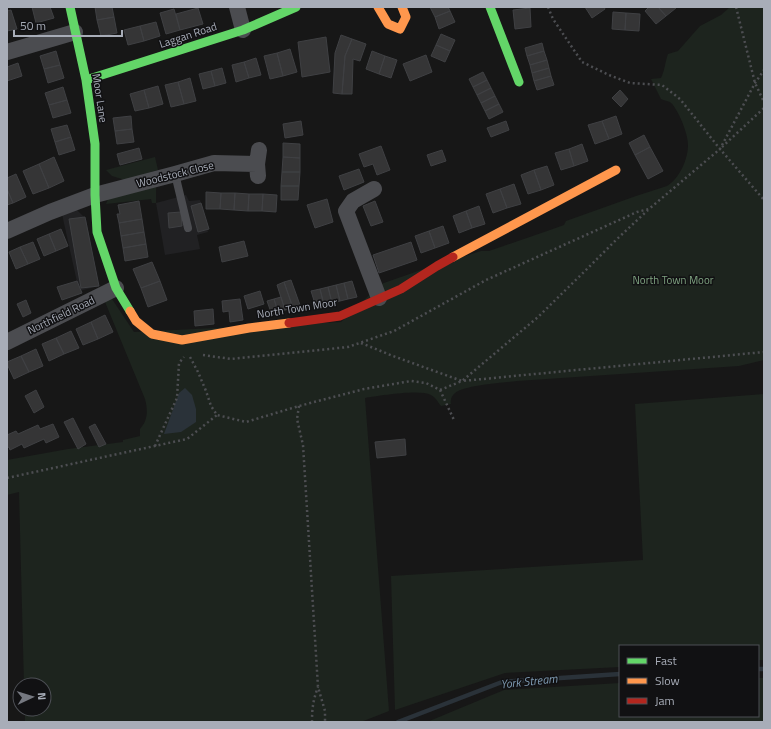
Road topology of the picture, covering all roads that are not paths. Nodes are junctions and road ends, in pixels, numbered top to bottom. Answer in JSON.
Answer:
{"nodes":[{"id":1,"x":70,"y":7,"type":"edge"},
{"id":2,"x":237,"y":7,"type":"edge"},
{"id":3,"x":296,"y":7,"type":"edge"},
{"id":4,"x":378,"y":7,"type":"edge"},
{"id":5,"x":402,"y":7,"type":"edge"},
{"id":6,"x":490,"y":7,"type":"edge"},
{"id":7,"x":243,"y":30,"type":"junction"},
{"id":8,"x":75,"y":32,"type":"junction"},
{"id":9,"x":7,"y":52,"type":"edge"},
{"id":10,"x":86,"y":80,"type":"junction"},
{"id":11,"x":519,"y":82,"type":"dead end"},
{"id":12,"x":258,"y":163,"type":"dead end"},
{"id":13,"x":616,"y":170,"type":"dead end"},
{"id":14,"x":175,"y":174,"type":"junction"},
{"id":15,"x":374,"y":189,"type":"dead end"},
{"id":16,"x":95,"y":195,"type":"junction"},
{"id":17,"x":188,"y":228,"type":"dead end"},
{"id":18,"x":7,"y":231,"type":"edge"},
{"id":19,"x":116,"y":288,"type":"junction"},
{"id":20,"x":379,"y":298,"type":"junction"},
{"id":21,"x":7,"y":342,"type":"edge"}],
"edges":[{"from":1,"to":8,"type":"street","name":"Moor Lane"},
{"from":2,"to":7,"type":"street"},
{"from":3,"to":7,"type":"street","name":"Laggan Road"},
{"from":4,"to":5,"type":"street"},
{"from":6,"to":11,"type":"street"},
{"from":7,"to":10,"type":"street","name":"Laggan Road"},
{"from":8,"to":9,"type":"street"},
{"from":8,"to":10,"type":"street","name":"Moor Lane"},
{"from":10,"to":16,"type":"street","name":"Moor Lane"},
{"from":12,"to":14,"type":"street","name":"Woodstock Close"},
{"from":13,"to":20,"type":"street","name":"North Town Moor"},
{"from":14,"to":16,"type":"street","name":"Woodstock Close"},
{"from":14,"to":17,"type":"lane"},
{"from":15,"to":20,"type":"street"},
{"from":16,"to":18,"type":"street","name":"Woodstock Close"},
{"from":16,"to":19,"type":"street","name":"North Town Moor"},
{"from":19,"to":20,"type":"street","name":"North Town Moor"},
{"from":19,"to":21,"type":"street","name":"Northfield Road"}]}
